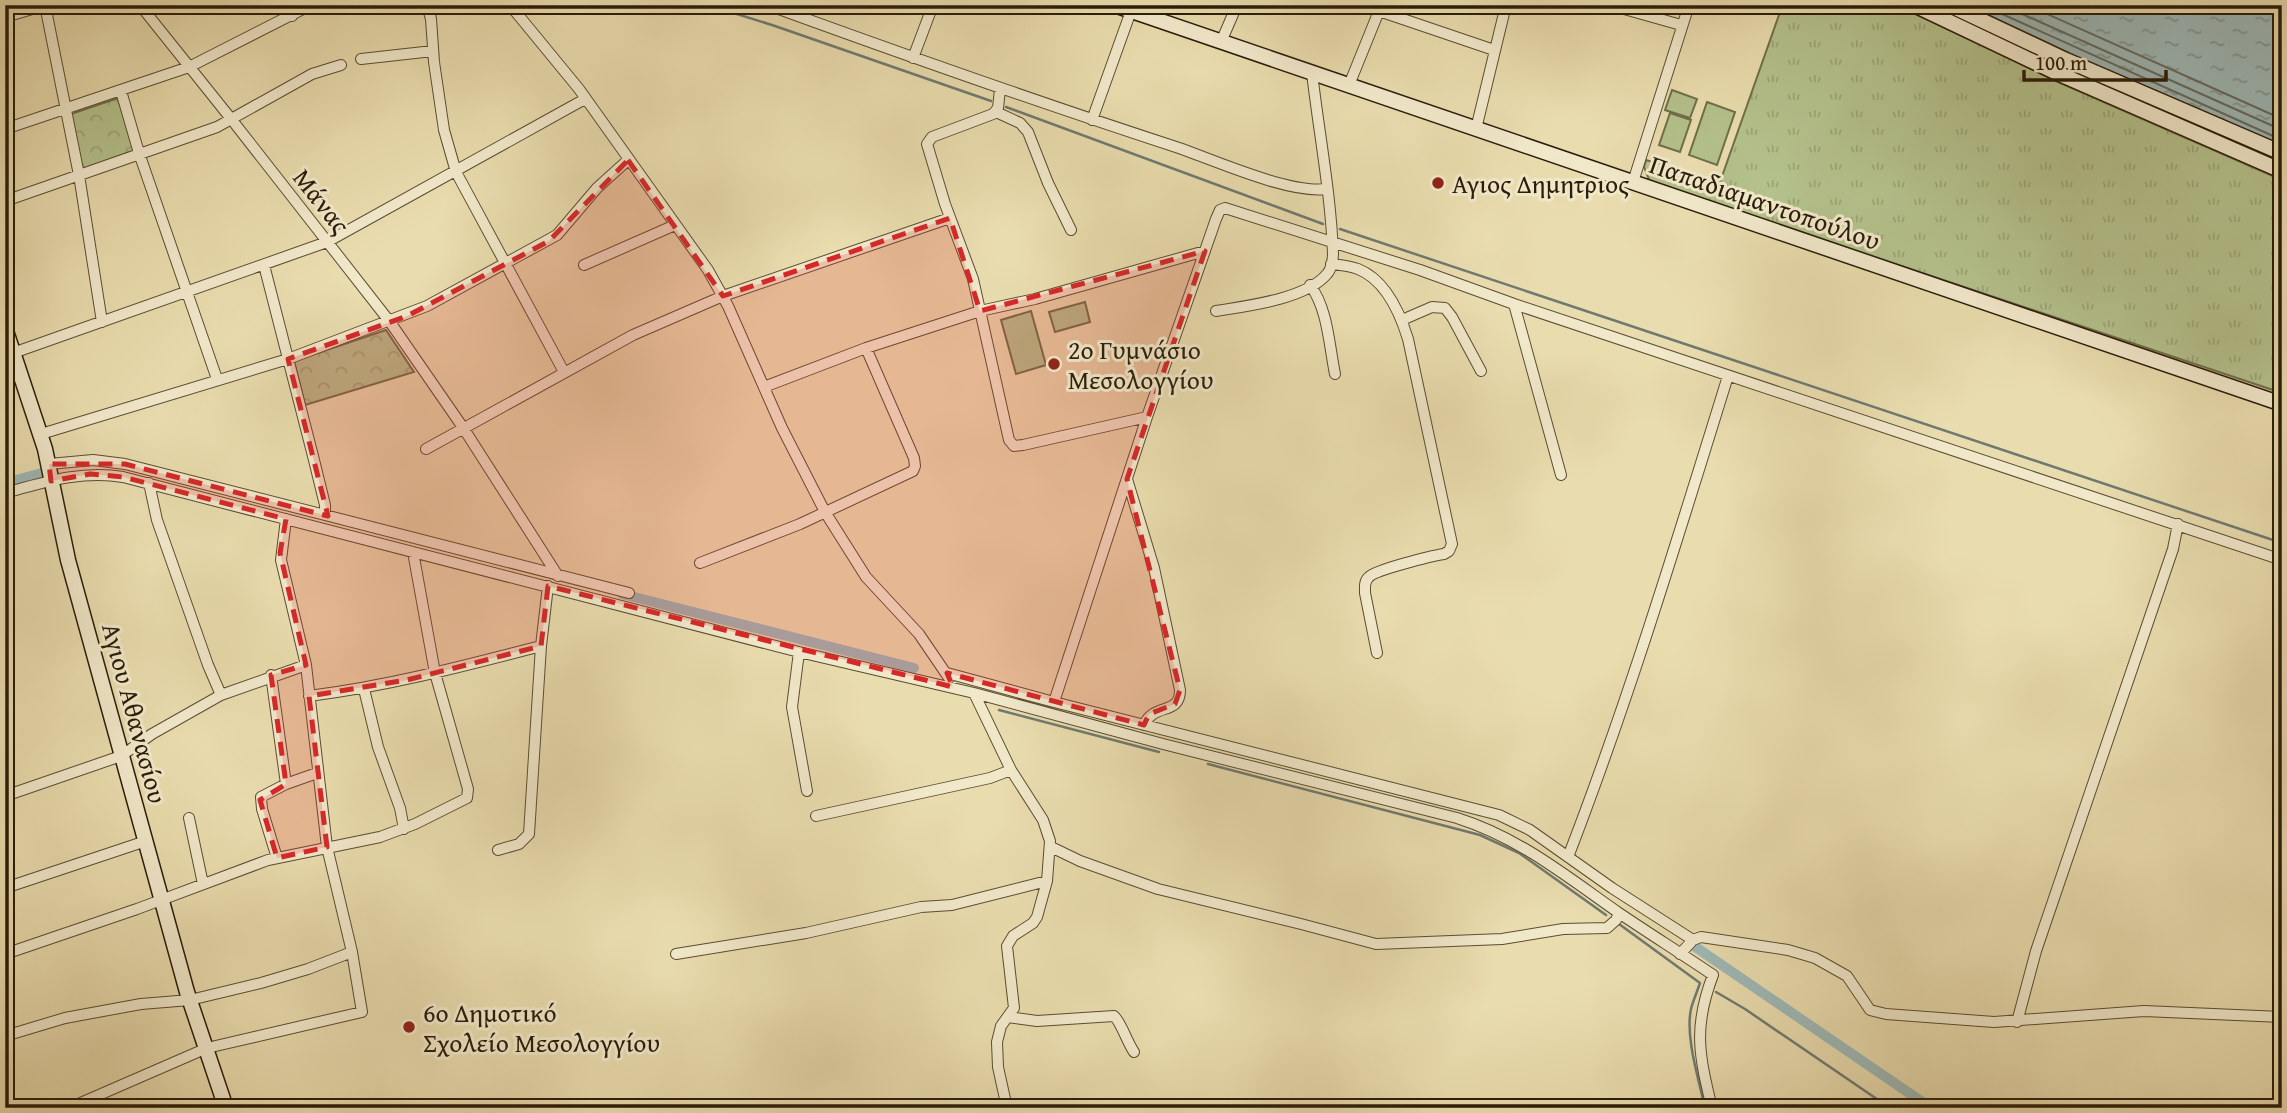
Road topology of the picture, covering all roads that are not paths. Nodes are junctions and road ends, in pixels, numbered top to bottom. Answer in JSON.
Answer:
{"nodes":[{"id":1,"x":45,"y":5,"type":"edge"},
{"id":2,"x":140,"y":5,"type":"edge"},
{"id":3,"x":286,"y":5,"type":"edge"},
{"id":4,"x":311,"y":5,"type":"edge"},
{"id":5,"x":427,"y":5,"type":"edge"},
{"id":6,"x":510,"y":5,"type":"edge"},
{"id":7,"x":933,"y":5,"type":"edge"},
{"id":8,"x":1114,"y":5,"type":"edge"},
{"id":9,"x":1237,"y":5,"type":"edge"},
{"id":10,"x":1506,"y":5,"type":"edge"},
{"id":11,"x":1610,"y":5,"type":"edge"},
{"id":12,"x":1689,"y":5,"type":"edge"},
{"id":13,"x":1914,"y":5,"type":"edge"},
{"id":14,"x":1949,"y":5,"type":"edge"},
{"id":15,"x":775,"y":6,"type":"edge"},
{"id":16,"x":1380,"y":8,"type":"edge"},
{"id":17,"x":1131,"y":11,"type":"junction"},
{"id":18,"x":292,"y":16,"type":"junction"},
{"id":19,"x":5,"y":17,"type":"edge"},
{"id":20,"x":1681,"y":25,"type":"junction"},
{"id":21,"x":1221,"y":42,"type":"junction"},
{"id":22,"x":1494,"y":50,"type":"junction"},
{"id":23,"x":433,"y":51,"type":"junction"},
{"id":24,"x":913,"y":58,"type":"junction"},
{"id":25,"x":361,"y":59,"type":"dead end"},
{"id":26,"x":341,"y":65,"type":"dead end"},
{"id":27,"x":189,"y":67,"type":"junction"},
{"id":28,"x":1312,"y":73,"type":"junction"},
{"id":29,"x":1349,"y":85,"type":"junction"},
{"id":30,"x":1000,"y":89,"type":"junction"},
{"id":31,"x":121,"y":91,"type":"junction"},
{"id":32,"x":585,"y":99,"type":"junction"},
{"id":33,"x":66,"y":108,"type":"junction"},
{"id":34,"x":996,"y":112,"type":"junction"},
{"id":35,"x":232,"y":120,"type":"junction"},
{"id":36,"x":1092,"y":120,"type":"junction"},
{"id":37,"x":5,"y":128,"type":"edge"},
{"id":38,"x":1476,"y":129,"type":"junction"},
{"id":39,"x":139,"y":153,"type":"junction"},
{"id":40,"x":2282,"y":153,"type":"edge"},
{"id":41,"x":628,"y":160,"type":"junction"},
{"id":42,"x":2282,"y":171,"type":"edge"},
{"id":43,"x":456,"y":172,"type":"junction"},
{"id":44,"x":79,"y":175,"type":"junction"},
{"id":45,"x":1633,"y":182,"type":"junction"},
{"id":46,"x":1326,"y":189,"type":"junction"},
{"id":47,"x":5,"y":201,"type":"edge"},
{"id":48,"x":950,"y":218,"type":"junction"},
{"id":49,"x":675,"y":225,"type":"junction"},
{"id":50,"x":1072,"y":230,"type":"dead end"},
{"id":51,"x":327,"y":242,"type":"junction"},
{"id":52,"x":1331,"y":243,"type":"junction"},
{"id":53,"x":1205,"y":251,"type":"junction"},
{"id":54,"x":507,"y":263,"type":"junction"},
{"id":55,"x":1331,"y":264,"type":"junction"},
{"id":56,"x":264,"y":265,"type":"junction"},
{"id":57,"x":584,"y":265,"type":"dead end"},
{"id":58,"x":1310,"y":285,"type":"junction"},
{"id":59,"x":186,"y":292,"type":"junction"},
{"id":60,"x":723,"y":296,"type":"junction"},
{"id":61,"x":1514,"y":304,"type":"junction"},
{"id":62,"x":980,"y":311,"type":"junction"},
{"id":63,"x":1216,"y":311,"type":"dead end"},
{"id":64,"x":1402,"y":320,"type":"junction"},
{"id":65,"x":102,"y":322,"type":"junction"},
{"id":66,"x":390,"y":322,"type":"junction"},
{"id":67,"x":5,"y":328,"type":"edge"},
{"id":68,"x":866,"y":348,"type":"junction"},
{"id":69,"x":13,"y":353,"type":"junction"},
{"id":70,"x":288,"y":359,"type":"junction"},
{"id":71,"x":1480,"y":370,"type":"dead end"},
{"id":72,"x":564,"y":372,"type":"junction"},
{"id":73,"x":1335,"y":373,"type":"dead end"},
{"id":74,"x":1728,"y":376,"type":"junction"},
{"id":75,"x":217,"y":379,"type":"junction"},
{"id":76,"x":764,"y":387,"type":"junction"},
{"id":77,"x":2282,"y":404,"type":"edge"},
{"id":78,"x":1147,"y":417,"type":"junction"},
{"id":79,"x":464,"y":429,"type":"junction"},
{"id":80,"x":41,"y":434,"type":"junction"},
{"id":81,"x":426,"y":449,"type":"dead end"},
{"id":82,"x":49,"y":464,"type":"junction"},
{"id":83,"x":1561,"y":475,"type":"dead end"},
{"id":84,"x":1127,"y":478,"type":"junction"},
{"id":85,"x":51,"y":481,"type":"junction"},
{"id":86,"x":149,"y":483,"type":"junction"},
{"id":87,"x":5,"y":493,"type":"edge"},
{"id":88,"x":825,"y":512,"type":"junction"},
{"id":89,"x":325,"y":515,"type":"junction"},
{"id":90,"x":286,"y":519,"type":"junction"},
{"id":91,"x":2178,"y":524,"type":"junction"},
{"id":92,"x":413,"y":552,"type":"junction"},
{"id":93,"x":2282,"y":560,"type":"edge"},
{"id":94,"x":699,"y":563,"type":"dead end"},
{"id":95,"x":558,"y":576,"type":"junction"},
{"id":96,"x":548,"y":586,"type":"junction"},
{"id":97,"x":629,"y":593,"type":"dead end"},
{"id":98,"x":541,"y":646,"type":"junction"},
{"id":99,"x":799,"y":652,"type":"junction"},
{"id":100,"x":1377,"y":653,"type":"dead end"},
{"id":101,"x":306,"y":665,"type":"junction"},
{"id":102,"x":435,"y":673,"type":"junction"},
{"id":103,"x":947,"y":673,"type":"junction"},
{"id":104,"x":271,"y":676,"type":"junction"},
{"id":105,"x":953,"y":688,"type":"junction"},
{"id":106,"x":364,"y":689,"type":"junction"},
{"id":107,"x":974,"y":693,"type":"junction"},
{"id":108,"x":221,"y":695,"type":"junction"},
{"id":109,"x":309,"y":696,"type":"junction"},
{"id":110,"x":1054,"y":702,"type":"junction"},
{"id":111,"x":1144,"y":725,"type":"junction"},
{"id":112,"x":121,"y":756,"type":"junction"},
{"id":113,"x":1011,"y":770,"type":"junction"},
{"id":114,"x":317,"y":773,"type":"junction"},
{"id":115,"x":286,"y":784,"type":"junction"},
{"id":116,"x":807,"y":791,"type":"dead end"},
{"id":117,"x":5,"y":796,"type":"edge"},
{"id":118,"x":816,"y":816,"type":"dead end"},
{"id":119,"x":189,"y":818,"type":"dead end"},
{"id":120,"x":404,"y":829,"type":"junction"},
{"id":121,"x":146,"y":841,"type":"junction"},
{"id":122,"x":327,"y":847,"type":"junction"},
{"id":123,"x":1051,"y":847,"type":"junction"},
{"id":124,"x":498,"y":850,"type":"dead end"},
{"id":125,"x":1568,"y":856,"type":"junction"},
{"id":126,"x":277,"y":858,"type":"junction"},
{"id":127,"x":1047,"y":881,"type":"junction"},
{"id":128,"x":203,"y":884,"type":"junction"},
{"id":129,"x":5,"y":888,"type":"edge"},
{"id":130,"x":162,"y":900,"type":"junction"},
{"id":131,"x":1619,"y":913,"type":"junction"},
{"id":132,"x":1693,"y":940,"type":"junction"},
{"id":133,"x":352,"y":952,"type":"junction"},
{"id":134,"x":5,"y":954,"type":"edge"},
{"id":135,"x":676,"y":954,"type":"dead end"},
{"id":136,"x":1679,"y":954,"type":"junction"},
{"id":137,"x":190,"y":1000,"type":"junction"},
{"id":138,"x":1008,"y":1017,"type":"junction"},
{"id":139,"x":2282,"y":1017,"type":"edge"},
{"id":140,"x":2017,"y":1021,"type":"junction"},
{"id":141,"x":5,"y":1036,"type":"edge"},
{"id":142,"x":207,"y":1048,"type":"junction"},
{"id":143,"x":1133,"y":1052,"type":"dead end"},
{"id":144,"x":69,"y":1108,"type":"edge"},
{"id":145,"x":226,"y":1108,"type":"edge"},
{"id":146,"x":1007,"y":1108,"type":"edge"},
{"id":147,"x":1712,"y":1108,"type":"edge"}],
"edges":[{"from":1,"to":19,"type":"street"},
{"from":1,"to":33,"type":"street"},
{"from":2,"to":27,"type":"street","name":"Μάνας"},
{"from":3,"to":18,"type":"street"},
{"from":4,"to":18,"type":"street"},
{"from":5,"to":23,"type":"street"},
{"from":6,"to":32,"type":"street"},
{"from":7,"to":24,"type":"street"},
{"from":8,"to":17,"type":"main road","name":"Παπαδιαμαντοπούλου"},
{"from":9,"to":21,"type":"street"},
{"from":10,"to":22,"type":"street"},
{"from":11,"to":20,"type":"street"},
{"from":12,"to":20,"type":"street"},
{"from":13,"to":42,"type":"main road"},
{"from":14,"to":40,"type":"main road"},
{"from":15,"to":24,"type":"street"},
{"from":16,"to":22,"type":"street"},
{"from":16,"to":29,"type":"street"},
{"from":17,"to":21,"type":"main road","name":"Παπαδιαμαντοπούλου"},
{"from":17,"to":36,"type":"street"},
{"from":18,"to":27,"type":"street"},
{"from":20,"to":45,"type":"street"},
{"from":21,"to":28,"type":"main road","name":"Παπαδιαμαντοπούλου"},
{"from":22,"to":38,"type":"street"},
{"from":23,"to":25,"type":"street"},
{"from":23,"to":43,"type":"street"},
{"from":24,"to":30,"type":"street"},
{"from":26,"to":35,"type":"street"},
{"from":27,"to":31,"type":"street"},
{"from":27,"to":35,"type":"street","name":"Μάνας"},
{"from":28,"to":29,"type":"main road","name":"Παπαδιαμαντοπούλου"},
{"from":28,"to":46,"type":"street"},
{"from":29,"to":38,"type":"main road","name":"Παπαδιαμαντοπούλου"},
{"from":30,"to":34,"type":"street"},
{"from":30,"to":36,"type":"street"},
{"from":31,"to":33,"type":"street"},
{"from":31,"to":39,"type":"street"},
{"from":32,"to":41,"type":"street"},
{"from":32,"to":43,"type":"street"},
{"from":33,"to":37,"type":"street"},
{"from":33,"to":44,"type":"street"},
{"from":34,"to":48,"type":"street"},
{"from":34,"to":50,"type":"street"},
{"from":35,"to":39,"type":"street"},
{"from":35,"to":51,"type":"street","name":"Μάνας"},
{"from":36,"to":46,"type":"street"},
{"from":38,"to":45,"type":"main road","name":"Παπαδιαμαντοπούλου"},
{"from":39,"to":44,"type":"street"},
{"from":39,"to":59,"type":"street"},
{"from":41,"to":49,"type":"street"},
{"from":41,"to":54,"type":"street"},
{"from":43,"to":51,"type":"street"},
{"from":43,"to":54,"type":"street"},
{"from":44,"to":47,"type":"street"},
{"from":44,"to":65,"type":"street"},
{"from":45,"to":77,"type":"main road","name":"Παπαδιαμαντοπούλου"},
{"from":46,"to":52,"type":"street"},
{"from":48,"to":60,"type":"street"},
{"from":48,"to":62,"type":"street"},
{"from":49,"to":57,"type":"street"},
{"from":49,"to":60,"type":"street"},
{"from":51,"to":56,"type":"street"},
{"from":51,"to":66,"type":"street","name":"Μάνας"},
{"from":52,"to":53,"type":"street"},
{"from":52,"to":55,"type":"street"},
{"from":52,"to":61,"type":"street"},
{"from":53,"to":62,"type":"street"},
{"from":53,"to":78,"type":"street"},
{"from":54,"to":66,"type":"street"},
{"from":54,"to":72,"type":"street"},
{"from":55,"to":58,"type":"street"},
{"from":55,"to":64,"type":"street"},
{"from":56,"to":59,"type":"street"},
{"from":56,"to":70,"type":"street"},
{"from":58,"to":63,"type":"street"},
{"from":58,"to":73,"type":"street"},
{"from":59,"to":65,"type":"street"},
{"from":59,"to":75,"type":"street"},
{"from":60,"to":72,"type":"street"},
{"from":60,"to":76,"type":"street"},
{"from":61,"to":74,"type":"street"},
{"from":61,"to":83,"type":"street"},
{"from":62,"to":68,"type":"street"},
{"from":62,"to":78,"type":"street"},
{"from":64,"to":71,"type":"street"},
{"from":64,"to":100,"type":"street"},
{"from":65,"to":69,"type":"street"},
{"from":66,"to":70,"type":"street"},
{"from":66,"to":79,"type":"street","name":"Μάνας"},
{"from":67,"to":69,"type":"main road","name":"Αγιου Αθανασίου"},
{"from":68,"to":76,"type":"street"},
{"from":68,"to":88,"type":"street"},
{"from":69,"to":80,"type":"main road","name":"Αγιου Αθανασίου"},
{"from":70,"to":75,"type":"street"},
{"from":70,"to":89,"type":"street"},
{"from":72,"to":79,"type":"street"},
{"from":74,"to":91,"type":"street"},
{"from":74,"to":125,"type":"street"},
{"from":75,"to":80,"type":"street"},
{"from":76,"to":88,"type":"street"},
{"from":78,"to":84,"type":"street"},
{"from":79,"to":81,"type":"street"},
{"from":79,"to":95,"type":"street","name":"Μάνας"},
{"from":80,"to":82,"type":"main road","name":"Αγιου Αθανασίου"},
{"from":82,"to":85,"type":"main road","name":"Αγιου Αθανασίου"},
{"from":82,"to":89,"type":"street"},
{"from":84,"to":110,"type":"street"},
{"from":84,"to":111,"type":"street"},
{"from":85,"to":86,"type":"street"},
{"from":85,"to":87,"type":"street"},
{"from":85,"to":112,"type":"main road","name":"Αγιου Αθανασίου"},
{"from":86,"to":90,"type":"street"},
{"from":86,"to":108,"type":"street"},
{"from":88,"to":94,"type":"street"},
{"from":88,"to":103,"type":"street"},
{"from":89,"to":95,"type":"street"},
{"from":90,"to":92,"type":"street"},
{"from":90,"to":101,"type":"street"},
{"from":91,"to":93,"type":"street"},
{"from":91,"to":140,"type":"street"},
{"from":92,"to":96,"type":"street"},
{"from":92,"to":102,"type":"street"},
{"from":95,"to":97,"type":"street"},
{"from":96,"to":98,"type":"street"},
{"from":96,"to":99,"type":"street"},
{"from":98,"to":102,"type":"street"},
{"from":98,"to":124,"type":"street"},
{"from":99,"to":105,"type":"street"},
{"from":99,"to":116,"type":"street"},
{"from":101,"to":104,"type":"street"},
{"from":101,"to":109,"type":"street"},
{"from":102,"to":106,"type":"street"},
{"from":102,"to":120,"type":"street"},
{"from":103,"to":105,"type":"street"},
{"from":103,"to":110,"type":"street"},
{"from":104,"to":108,"type":"street"},
{"from":104,"to":115,"type":"street"},
{"from":105,"to":107,"type":"street"},
{"from":106,"to":109,"type":"street"},
{"from":106,"to":120,"type":"street"},
{"from":107,"to":113,"type":"street"},
{"from":107,"to":131,"type":"street"},
{"from":108,"to":112,"type":"street"},
{"from":109,"to":114,"type":"street"},
{"from":110,"to":111,"type":"street"},
{"from":111,"to":125,"type":"street"},
{"from":112,"to":117,"type":"street"},
{"from":112,"to":121,"type":"main road","name":"Αγιου Αθανασίου"},
{"from":113,"to":118,"type":"street"},
{"from":113,"to":123,"type":"street"},
{"from":114,"to":115,"type":"street"},
{"from":114,"to":122,"type":"street"},
{"from":115,"to":126,"type":"street"},
{"from":119,"to":128,"type":"street"},
{"from":120,"to":122,"type":"street"},
{"from":121,"to":129,"type":"street"},
{"from":121,"to":130,"type":"main road","name":"Αγιου Αθανασίου"},
{"from":122,"to":126,"type":"street"},
{"from":122,"to":133,"type":"street"},
{"from":123,"to":127,"type":"street"},
{"from":123,"to":131,"type":"street"},
{"from":125,"to":132,"type":"street"},
{"from":126,"to":128,"type":"street"},
{"from":127,"to":135,"type":"street"},
{"from":127,"to":138,"type":"street"},
{"from":128,"to":130,"type":"street"},
{"from":130,"to":134,"type":"street"},
{"from":130,"to":137,"type":"main road","name":"Αγιου Αθανασίου"},
{"from":131,"to":136,"type":"street"},
{"from":132,"to":136,"type":"street"},
{"from":132,"to":140,"type":"street"},
{"from":133,"to":137,"type":"street"},
{"from":133,"to":142,"type":"street"},
{"from":136,"to":147,"type":"street"},
{"from":137,"to":141,"type":"street"},
{"from":137,"to":142,"type":"main road","name":"Αγιου Αθανασίου"},
{"from":138,"to":143,"type":"street"},
{"from":138,"to":146,"type":"street"},
{"from":139,"to":140,"type":"street"},
{"from":142,"to":144,"type":"street"},
{"from":142,"to":145,"type":"main road","name":"Αγιου Αθανασίου"}]}
